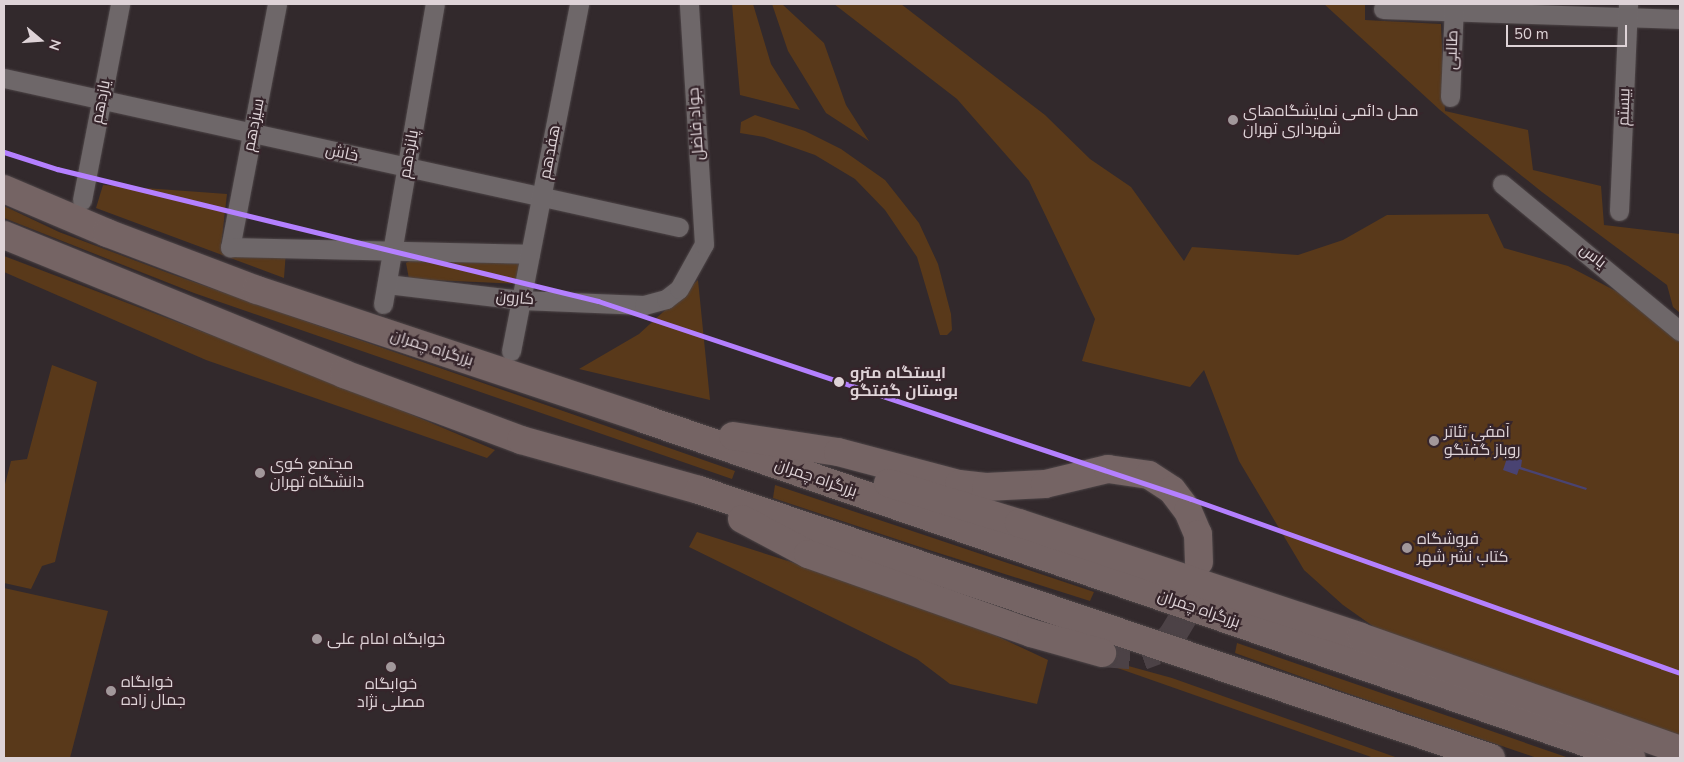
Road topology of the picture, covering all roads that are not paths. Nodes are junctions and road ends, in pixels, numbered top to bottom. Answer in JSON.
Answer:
{"nodes":[{"id":1,"x":120,"y":4,"type":"edge"},
{"id":2,"x":277,"y":4,"type":"edge"},
{"id":3,"x":435,"y":4,"type":"edge"},
{"id":4,"x":579,"y":4,"type":"edge"},
{"id":5,"x":689,"y":4,"type":"edge"},
{"id":6,"x":1454,"y":8,"type":"edge"},
{"id":7,"x":1383,"y":9,"type":"dead end"},
{"id":8,"x":1628,"y":10,"type":"edge"},
{"id":9,"x":1680,"y":19,"type":"edge"},
{"id":10,"x":4,"y":78,"type":"edge"},
{"id":11,"x":1450,"y":97,"type":"dead end"},
{"id":12,"x":101,"y":100,"type":"junction"},
{"id":13,"x":252,"y":133,"type":"junction"},
{"id":14,"x":407,"y":167,"type":"junction"},
{"id":15,"x":1502,"y":184,"type":"dead end"},
{"id":16,"x":4,"y":189,"type":"edge"},
{"id":17,"x":542,"y":197,"type":"junction"},
{"id":18,"x":82,"y":200,"type":"dead end"},
{"id":19,"x":1619,"y":211,"type":"dead end"},
{"id":20,"x":680,"y":227,"type":"dead end"},
{"id":21,"x":4,"y":235,"type":"edge"},
{"id":22,"x":704,"y":244,"type":"joint"},
{"id":23,"x":392,"y":250,"type":"junction"},
{"id":24,"x":530,"y":254,"type":"junction"},
{"id":25,"x":387,"y":284,"type":"junction"},
{"id":26,"x":521,"y":300,"type":"junction"},
{"id":27,"x":384,"y":304,"type":"dead end"},
{"id":28,"x":1680,"y":331,"type":"edge"},
{"id":29,"x":511,"y":351,"type":"dead end"},
{"id":30,"x":644,"y":419,"type":"junction"},
{"id":31,"x":729,"y":435,"type":"junction"},
{"id":32,"x":699,"y":490,"type":"junction"},
{"id":33,"x":1199,"y":562,"type":"tunnel mouth"},
{"id":34,"x":1102,"y":654,"type":"tunnel mouth"},
{"id":35,"x":1680,"y":750,"type":"edge"},
{"id":36,"x":1491,"y":758,"type":"edge"},
{"id":37,"x":1631,"y":758,"type":"edge"}],
"edges":[{"from":1,"to":12,"type":"street","name":"یازدهم"},
{"from":2,"to":13,"type":"street","name":"سیزدهم"},
{"from":3,"to":14,"type":"street","name":"پانزدهم"},
{"from":4,"to":17,"type":"street","name":"هفدهم"},
{"from":5,"to":22,"type":"street","name":"جواد فاضل"},
{"from":6,"to":7,"type":"street"},
{"from":6,"to":8,"type":"street"},
{"from":6,"to":11,"type":"street","name":"طالبی"},
{"from":8,"to":9,"type":"street"},
{"from":8,"to":19,"type":"street","name":"بیستم"},
{"from":10,"to":12,"type":"street","name":"خاش"},
{"from":12,"to":13,"type":"street","name":"خاش"},
{"from":12,"to":18,"type":"street","name":"یازدهم"},
{"from":13,"to":14,"type":"street","name":"خاش"},
{"from":13,"to":23,"type":"street","name":"سیزدهم"},
{"from":14,"to":17,"type":"street","name":"خاش"},
{"from":14,"to":23,"type":"street","name":"پانزدهم"},
{"from":15,"to":28,"type":"street","name":"یاس"},
{"from":16,"to":30,"type":"highway","name":"بزرگراه چمران"},
{"from":17,"to":20,"type":"street","name":"خاش"},
{"from":17,"to":24,"type":"street","name":"هفدهم"},
{"from":21,"to":32,"type":"highway"},
{"from":22,"to":26,"type":"street","name":"کارون"},
{"from":23,"to":24,"type":"street"},
{"from":23,"to":25,"type":"street","name":"پانزدهم"},
{"from":24,"to":26,"type":"street","name":"هفدهم"},
{"from":25,"to":26,"type":"street","name":"کارون"},
{"from":25,"to":27,"type":"street","name":"پانزدهم"},
{"from":26,"to":29,"type":"street","name":"هفدهم"},
{"from":30,"to":31,"type":"highway"},
{"from":30,"to":37,"type":"highway","name":"بزرگراه چمران"},
{"from":31,"to":33,"type":"highway"},
{"from":31,"to":35,"type":"highway"},
{"from":32,"to":34,"type":"highway"},
{"from":32,"to":36,"type":"highway"}]}
